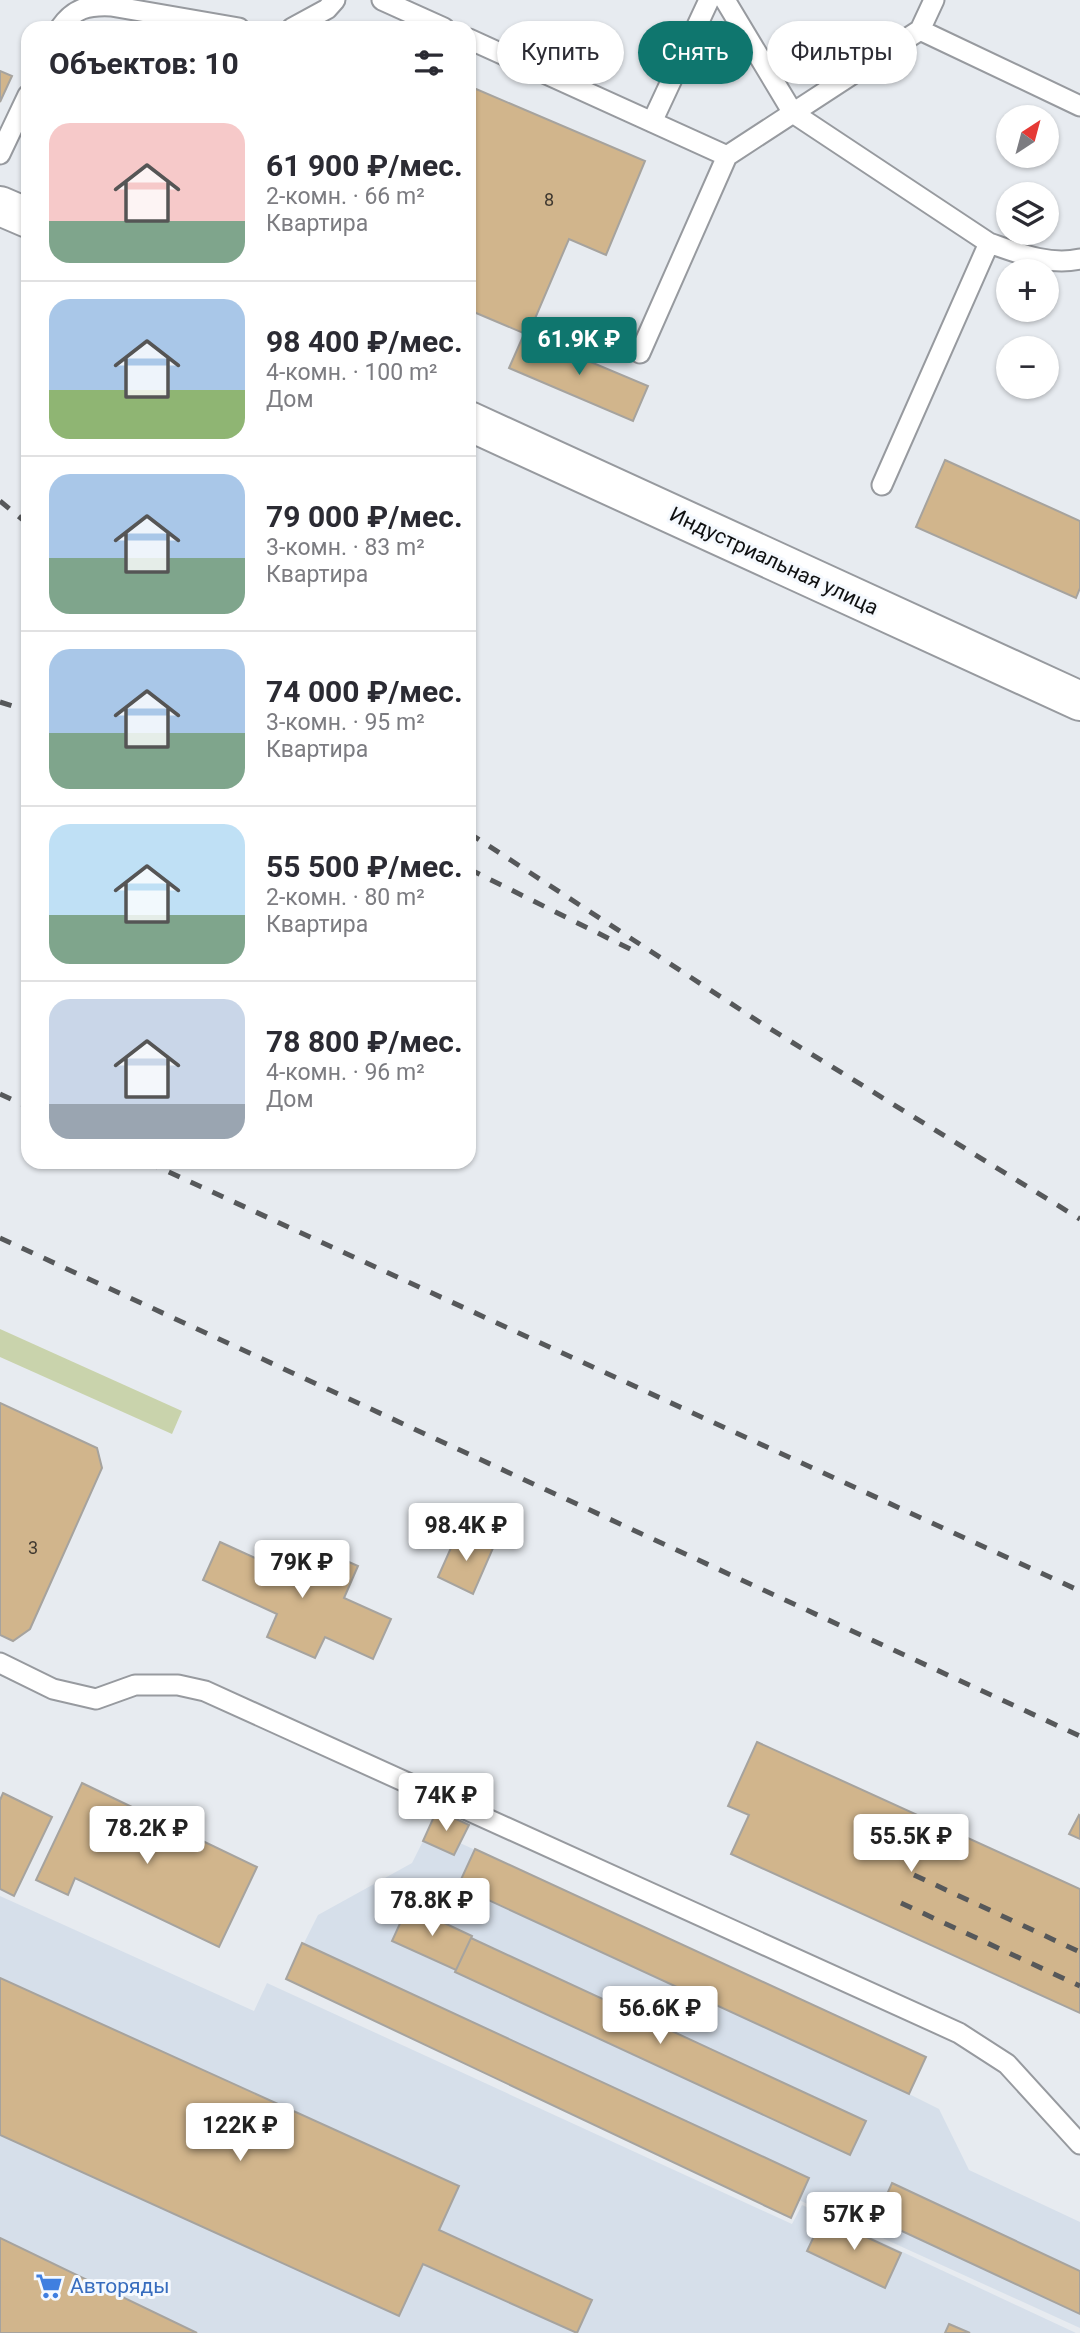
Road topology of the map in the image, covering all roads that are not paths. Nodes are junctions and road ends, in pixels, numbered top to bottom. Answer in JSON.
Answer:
{"nodes":[{"id":1,"x":335,"y":0,"type":"edge"},
{"id":2,"x":382,"y":0,"type":"edge"},
{"id":3,"x":709,"y":0,"type":"edge"},
{"id":4,"x":725,"y":0,"type":"edge"},
{"id":5,"x":934,"y":0,"type":"edge"},
{"id":6,"x":66,"y":21,"type":"edge"},
{"id":7,"x":198,"y":21,"type":"edge"},
{"id":8,"x":305,"y":21,"type":"edge"},
{"id":9,"x":428,"y":21,"type":"edge"},
{"id":10,"x":920,"y":30,"type":"junction"},
{"id":11,"x":476,"y":42,"type":"edge"},
{"id":12,"x":1080,"y":106,"type":"edge"},
{"id":13,"x":21,"y":110,"type":"edge"},
{"id":14,"x":793,"y":113,"type":"junction"},
{"id":15,"x":652,"y":122,"type":"junction"},
{"id":16,"x":0,"y":154,"type":"edge"},
{"id":17,"x":727,"y":156,"type":"junction"},
{"id":18,"x":0,"y":205,"type":"edge"},
{"id":19,"x":21,"y":215,"type":"edge"},
{"id":20,"x":989,"y":243,"type":"junction"},
{"id":21,"x":1080,"y":259,"type":"edge"},
{"id":22,"x":640,"y":353,"type":"dead end"},
{"id":23,"x":476,"y":424,"type":"edge"},
{"id":24,"x":882,"y":485,"type":"dead end"},
{"id":25,"x":1080,"y":701,"type":"edge"},
{"id":26,"x":0,"y":1663,"type":"edge"},
{"id":27,"x":1080,"y":2144,"type":"edge"}],
"edges":[{"from":1,"to":8,"type":"lane"},
{"from":2,"to":9,"type":"lane"},
{"from":3,"to":15,"type":"lane"},
{"from":4,"to":14,"type":"lane"},
{"from":5,"to":10,"type":"lane"},
{"from":6,"to":7,"type":"lane"},
{"from":10,"to":12,"type":"lane"},
{"from":10,"to":14,"type":"lane"},
{"from":11,"to":15,"type":"lane"},
{"from":13,"to":16,"type":"lane"},
{"from":14,"to":17,"type":"lane"},
{"from":14,"to":20,"type":"lane"},
{"from":15,"to":17,"type":"lane"},
{"from":17,"to":22,"type":"lane"},
{"from":18,"to":19,"type":"street"},
{"from":20,"to":21,"type":"lane"},
{"from":20,"to":24,"type":"lane"},
{"from":23,"to":25,"type":"street","name":"Индустриальная улица"},
{"from":26,"to":27,"type":"lane"}]}
